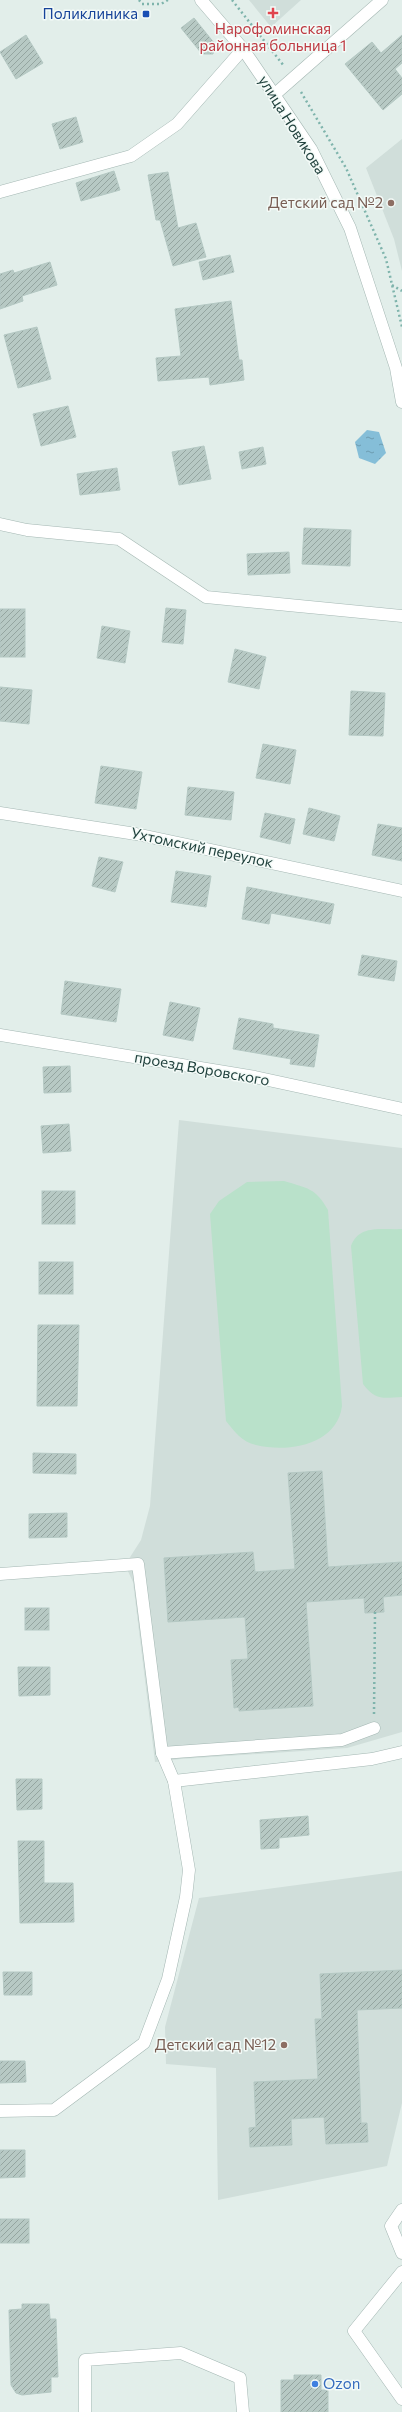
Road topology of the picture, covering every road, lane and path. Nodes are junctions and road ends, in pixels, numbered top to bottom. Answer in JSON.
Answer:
{"nodes":[{"id":1,"x":139,"y":0,"type":"edge"},
{"id":2,"x":168,"y":0,"type":"edge"},
{"id":3,"x":201,"y":0,"type":"edge"},
{"id":4,"x":382,"y":0,"type":"edge"},
{"id":5,"x":243,"y":49,"type":"junction"},
{"id":6,"x":274,"y":95,"type":"junction"},
{"id":7,"x":0,"y":192,"type":"edge"},
{"id":8,"x":392,"y":285,"type":"dead end"},
{"id":9,"x":402,"y":291,"type":"edge"},
{"id":10,"x":399,"y":366,"type":"edge"},
{"id":11,"x":402,"y":402,"type":"edge"},
{"id":12,"x":0,"y":524,"type":"edge"},
{"id":13,"x":402,"y":616,"type":"edge"},
{"id":14,"x":0,"y":812,"type":"edge"},
{"id":15,"x":402,"y":891,"type":"edge"},
{"id":16,"x":0,"y":1035,"type":"edge"},
{"id":17,"x":402,"y":1109,"type":"edge"},
{"id":18,"x":0,"y":1574,"type":"edge"},
{"id":19,"x":375,"y":1612,"type":"dead end"},
{"id":20,"x":374,"y":1728,"type":"joint"},
{"id":21,"x":402,"y":1752,"type":"edge"},
{"id":22,"x":162,"y":1753,"type":"junction"},
{"id":23,"x":174,"y":1781,"type":"junction"},
{"id":24,"x":0,"y":2111,"type":"edge"},
{"id":25,"x":402,"y":2210,"type":"edge"},
{"id":26,"x":402,"y":2253,"type":"edge"},
{"id":27,"x":400,"y":2278,"type":"edge"},
{"id":28,"x":402,"y":2399,"type":"edge"},
{"id":29,"x":85,"y":2412,"type":"edge"},
{"id":30,"x":243,"y":2412,"type":"edge"}],
"edges":[{"from":1,"to":2,"type":"path"},
{"from":3,"to":5,"type":"street","name":"улица Новикова"},
{"from":4,"to":6,"type":"street"},
{"from":5,"to":6,"type":"street","name":"улица Новикова"},
{"from":5,"to":7,"type":"street"},
{"from":6,"to":10,"type":"street","name":"улица Новикова"},
{"from":8,"to":9,"type":"path"},
{"from":10,"to":11,"type":"street","name":"улица Новикова"},
{"from":12,"to":13,"type":"street"},
{"from":14,"to":15,"type":"street","name":"Ухтомский переулок"},
{"from":16,"to":17,"type":"street","name":"проезд Воровского"},
{"from":18,"to":22,"type":"street"},
{"from":19,"to":20,"type":"path"},
{"from":20,"to":22,"type":"street"},
{"from":21,"to":23,"type":"street"},
{"from":22,"to":23,"type":"street"},
{"from":23,"to":24,"type":"street"},
{"from":25,"to":26,"type":"street"},
{"from":27,"to":28,"type":"street"},
{"from":29,"to":30,"type":"street"}]}
